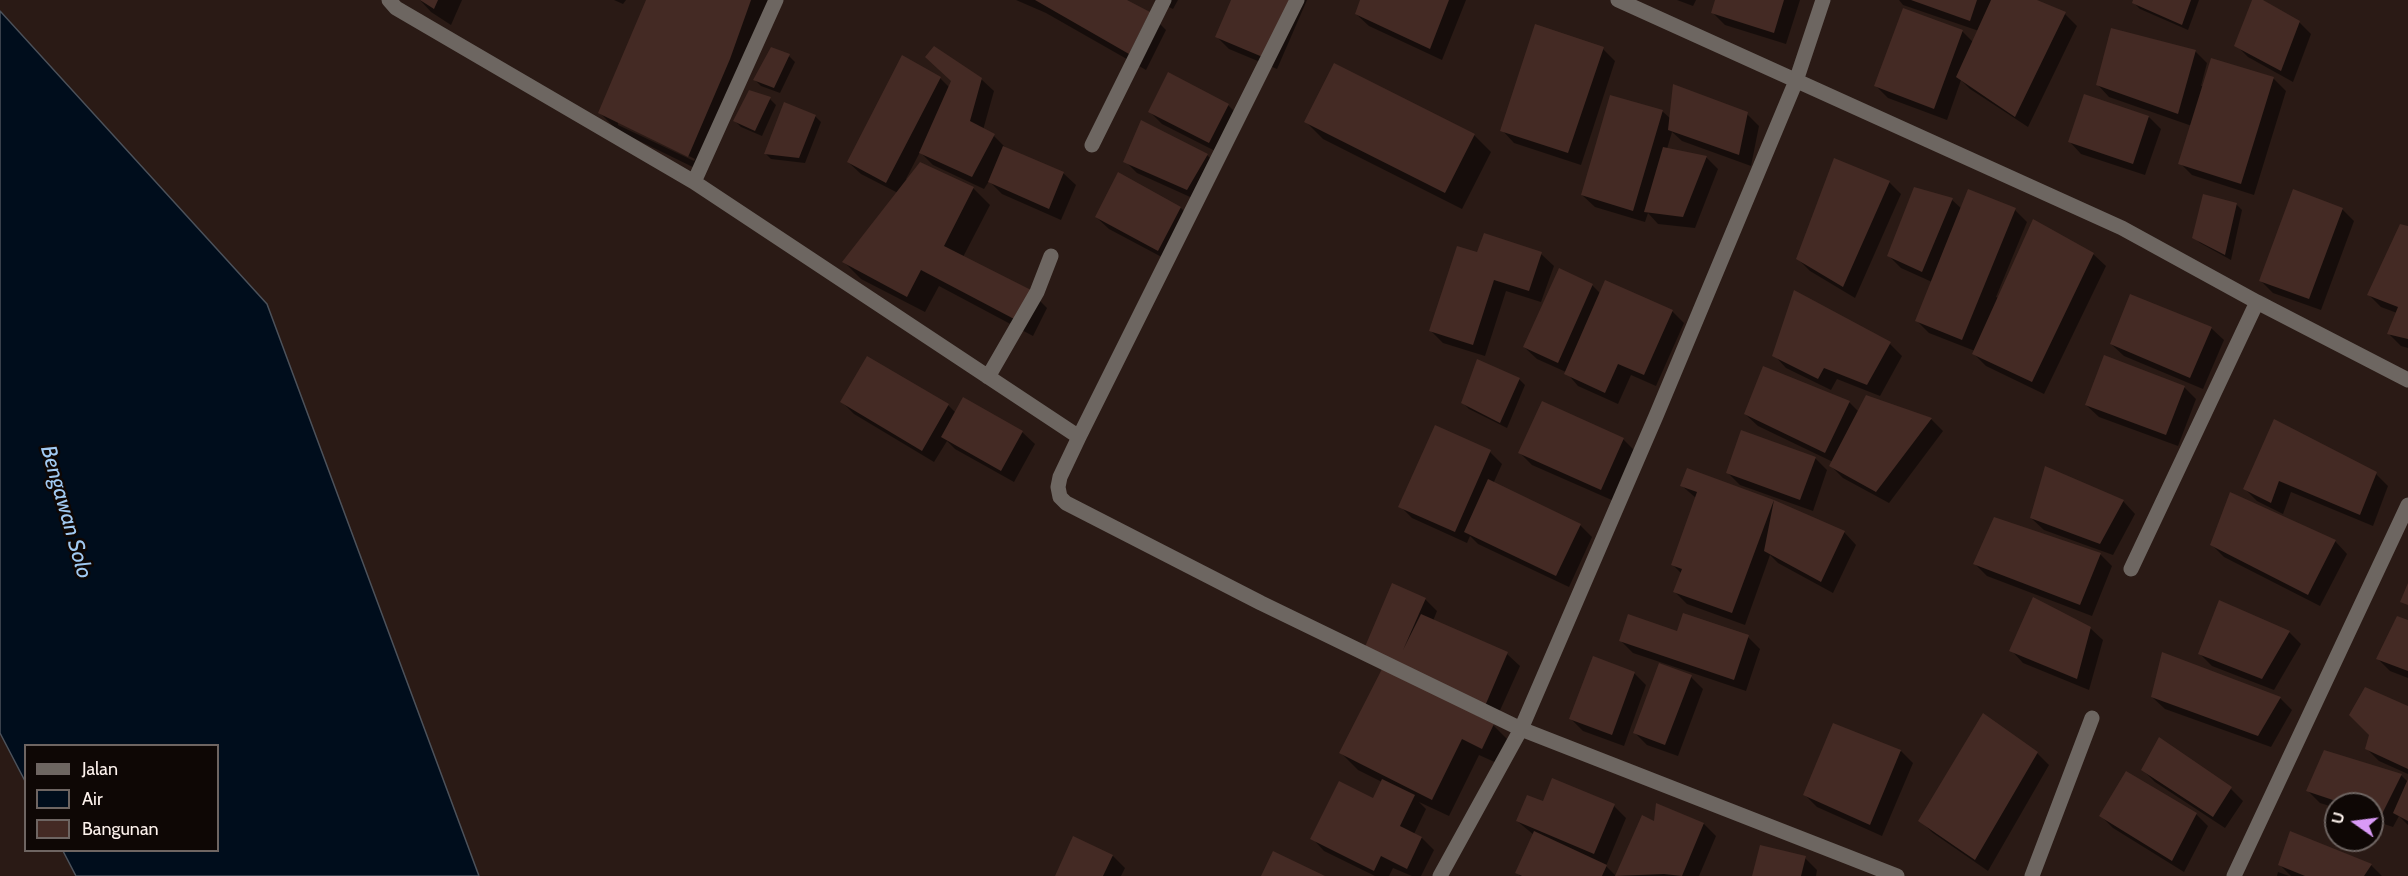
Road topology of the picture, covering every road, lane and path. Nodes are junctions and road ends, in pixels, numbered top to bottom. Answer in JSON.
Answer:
{"nodes":[{"id":1,"x":389,"y":0,"type":"edge"},
{"id":2,"x":776,"y":0,"type":"edge"},
{"id":3,"x":1164,"y":0,"type":"edge"},
{"id":4,"x":1298,"y":0,"type":"edge"},
{"id":5,"x":1618,"y":0,"type":"edge"},
{"id":6,"x":1822,"y":0,"type":"edge"},
{"id":7,"x":1796,"y":81,"type":"junction"},
{"id":8,"x":1092,"y":145,"type":"dead end"},
{"id":9,"x":694,"y":182,"type":"junction"},
{"id":10,"x":1051,"y":256,"type":"dead end"},
{"id":11,"x":2256,"y":302,"type":"junction"},
{"id":12,"x":988,"y":377,"type":"junction"},
{"id":13,"x":2408,"y":380,"type":"edge"},
{"id":14,"x":1078,"y":437,"type":"junction"},
{"id":15,"x":2408,"y":505,"type":"edge"},
{"id":16,"x":2131,"y":569,"type":"dead end"},
{"id":17,"x":2092,"y":718,"type":"dead end"},
{"id":18,"x":1521,"y":729,"type":"junction"},
{"id":19,"x":1440,"y":876,"type":"edge"},
{"id":20,"x":1897,"y":876,"type":"edge"},
{"id":21,"x":2032,"y":876,"type":"edge"},
{"id":22,"x":2234,"y":876,"type":"edge"}],
"edges":[{"from":1,"to":9,"type":"street"},
{"from":2,"to":9,"type":"street"},
{"from":3,"to":8,"type":"street"},
{"from":4,"to":14,"type":"street"},
{"from":5,"to":7,"type":"street"},
{"from":6,"to":7,"type":"street"},
{"from":7,"to":11,"type":"street"},
{"from":7,"to":18,"type":"street"},
{"from":9,"to":12,"type":"street"},
{"from":10,"to":12,"type":"street"},
{"from":11,"to":13,"type":"street"},
{"from":11,"to":16,"type":"street"},
{"from":12,"to":14,"type":"street"},
{"from":14,"to":18,"type":"street"},
{"from":15,"to":22,"type":"street"},
{"from":17,"to":21,"type":"street"},
{"from":18,"to":19,"type":"street"},
{"from":18,"to":20,"type":"street"}]}
